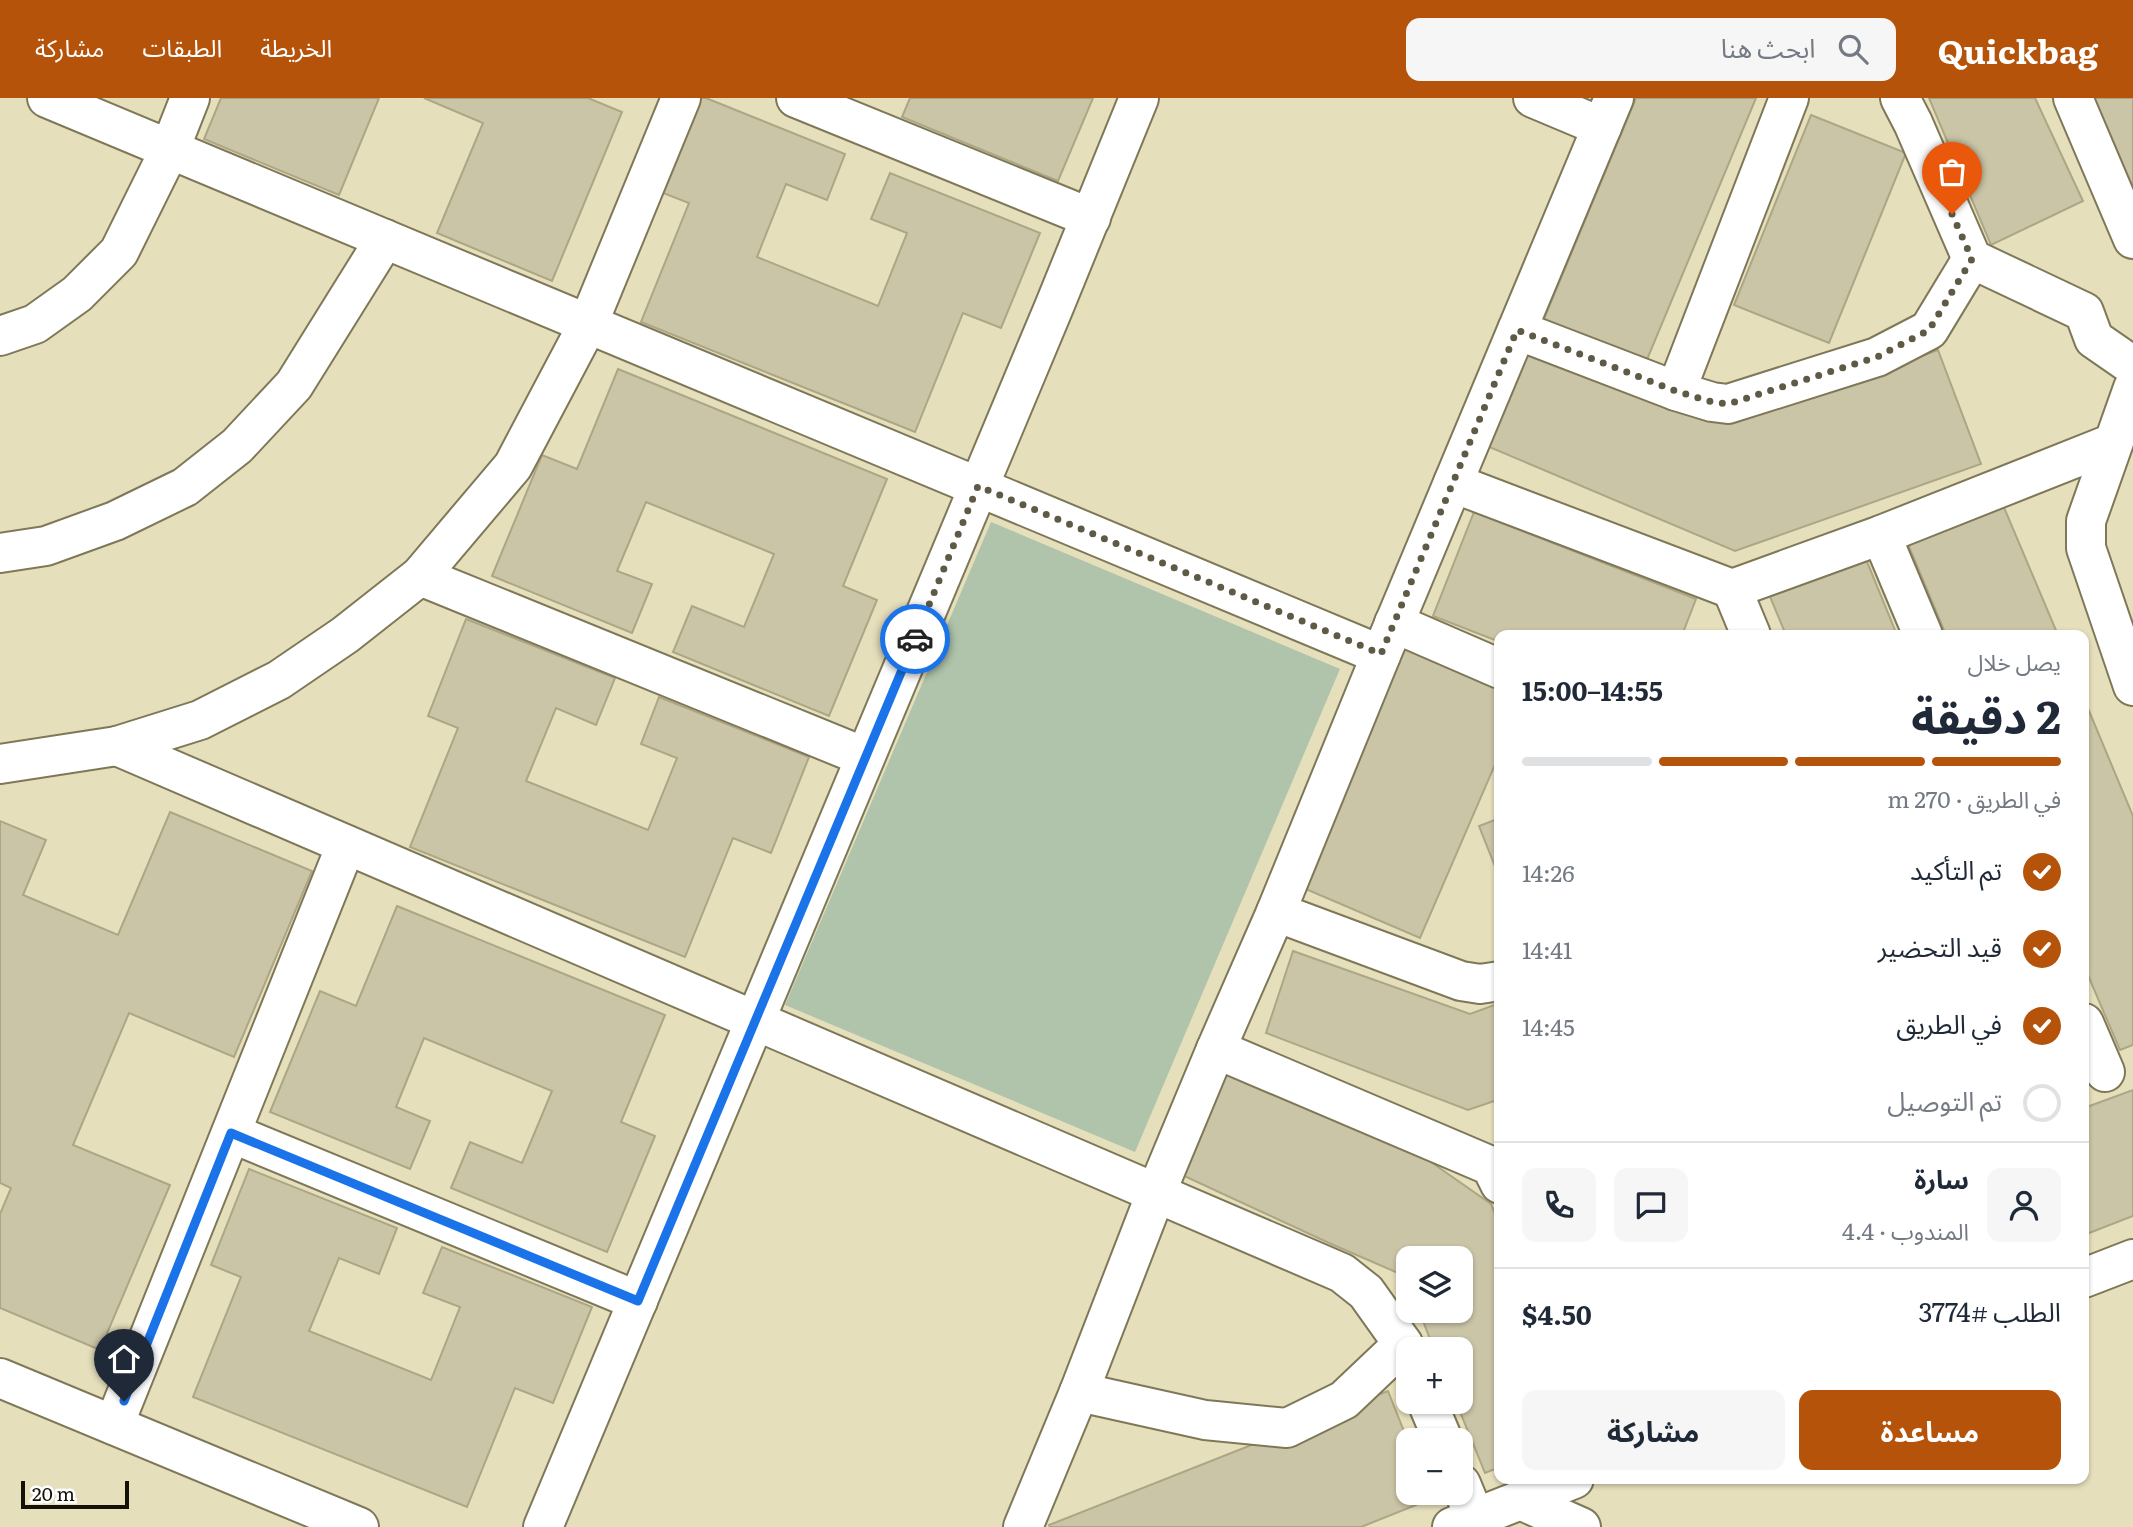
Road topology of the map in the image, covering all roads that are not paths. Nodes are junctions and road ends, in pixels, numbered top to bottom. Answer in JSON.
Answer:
{"nodes":[{"id":1,"x":47,"y":98,"type":"edge"},
{"id":2,"x":190,"y":98,"type":"edge"},
{"id":3,"x":681,"y":98,"type":"edge"},
{"id":4,"x":796,"y":98,"type":"edge"},
{"id":5,"x":1139,"y":98,"type":"edge"},
{"id":6,"x":1533,"y":98,"type":"edge"},
{"id":7,"x":1789,"y":98,"type":"edge"},
{"id":8,"x":1899,"y":98,"type":"edge"},
{"id":9,"x":2073,"y":98,"type":"edge"},
{"id":10,"x":1608,"y":112,"type":"edge"},
{"id":11,"x":170,"y":149,"type":"junction"},
{"id":12,"x":1091,"y":218,"type":"junction"},
{"id":13,"x":385,"y":239,"type":"junction"},
{"id":14,"x":2133,"y":239,"type":"edge"},
{"id":15,"x":1972,"y":259,"type":"junction"},
{"id":16,"x":588,"y":324,"type":"junction"},
{"id":17,"x":1517,"y":330,"type":"junction"},
{"id":18,"x":0,"y":336,"type":"edge"},
{"id":19,"x":2133,"y":366,"type":"edge"},
{"id":20,"x":2133,"y":388,"type":"edge"},
{"id":21,"x":1676,"y":391,"type":"junction"},
{"id":22,"x":2113,"y":443,"type":"junction"},
{"id":23,"x":1453,"y":483,"type":"junction"},
{"id":24,"x":978,"y":486,"type":"junction"},
{"id":25,"x":1881,"y":535,"type":"junction"},
{"id":26,"x":0,"y":553,"type":"edge"},
{"id":27,"x":419,"y":576,"type":"junction"},
{"id":28,"x":1732,"y":589,"type":"junction"},
{"id":29,"x":1749,"y":630,"type":"edge"},
{"id":30,"x":1921,"y":630,"type":"edge"},
{"id":31,"x":1388,"y":639,"type":"junction"},
{"id":32,"x":1494,"y":666,"type":"edge"},
{"id":33,"x":2133,"y":686,"type":"edge"},
{"id":34,"x":117,"y":746,"type":"junction"},
{"id":35,"x":865,"y":757,"type":"junction"},
{"id":36,"x":0,"y":764,"type":"edge"},
{"id":37,"x":346,"y":845,"type":"junction"},
{"id":38,"x":1276,"y":912,"type":"junction"},
{"id":39,"x":1494,"y":982,"type":"edge"},
{"id":40,"x":755,"y":1020,"type":"junction"},
{"id":41,"x":2089,"y":1033,"type":"edge"},
{"id":42,"x":1216,"y":1049,"type":"junction"},
{"id":43,"x":2107,"y":1071,"type":"edge"},
{"id":44,"x":231,"y":1133,"type":"junction"},
{"id":45,"x":1494,"y":1170,"type":"edge"},
{"id":46,"x":1156,"y":1193,"type":"junction"},
{"id":47,"x":2133,"y":1259,"type":"edge"},
{"id":48,"x":2089,"y":1276,"type":"edge"},
{"id":49,"x":638,"y":1301,"type":"junction"},
{"id":50,"x":1397,"y":1337,"type":"edge"},
{"id":51,"x":1396,"y":1359,"type":"edge"},
{"id":52,"x":0,"y":1378,"type":"edge"},
{"id":53,"x":1079,"y":1392,"type":"junction"},
{"id":54,"x":114,"y":1425,"type":"junction"},
{"id":55,"x":1561,"y":1484,"type":"edge"},
{"id":56,"x":1520,"y":1500,"type":"junction"},
{"id":57,"x":1463,"y":1510,"type":"edge"},
{"id":58,"x":359,"y":1527,"type":"edge"},
{"id":59,"x":543,"y":1527,"type":"edge"},
{"id":60,"x":1023,"y":1527,"type":"edge"},
{"id":61,"x":1581,"y":1527,"type":"edge"}],
"edges":[{"from":1,"to":11,"type":"street"},
{"from":2,"to":11,"type":"street"},
{"from":3,"to":16,"type":"street"},
{"from":4,"to":12,"type":"street"},
{"from":5,"to":12,"type":"street"},
{"from":6,"to":10,"type":"street"},
{"from":7,"to":21,"type":"street"},
{"from":8,"to":15,"type":"street"},
{"from":9,"to":14,"type":"street"},
{"from":10,"to":17,"type":"street"},
{"from":11,"to":13,"type":"street"},
{"from":11,"to":18,"type":"street"},
{"from":12,"to":24,"type":"street"},
{"from":13,"to":16,"type":"street"},
{"from":13,"to":26,"type":"street"},
{"from":15,"to":19,"type":"street"},
{"from":15,"to":21,"type":"street"},
{"from":16,"to":24,"type":"street"},
{"from":16,"to":27,"type":"street"},
{"from":17,"to":21,"type":"street"},
{"from":17,"to":23,"type":"street"},
{"from":20,"to":22,"type":"street"},
{"from":22,"to":25,"type":"street"},
{"from":22,"to":33,"type":"street"},
{"from":23,"to":28,"type":"street"},
{"from":23,"to":31,"type":"street"},
{"from":24,"to":31,"type":"street"},
{"from":24,"to":35,"type":"street"},
{"from":25,"to":28,"type":"street"},
{"from":25,"to":30,"type":"street"},
{"from":27,"to":34,"type":"street"},
{"from":27,"to":35,"type":"street"},
{"from":28,"to":29,"type":"street"},
{"from":31,"to":32,"type":"street"},
{"from":31,"to":38,"type":"street"},
{"from":34,"to":36,"type":"street"},
{"from":34,"to":37,"type":"street"},
{"from":35,"to":40,"type":"street"},
{"from":37,"to":40,"type":"street"},
{"from":37,"to":44,"type":"street"},
{"from":38,"to":39,"type":"street"},
{"from":38,"to":42,"type":"street"},
{"from":40,"to":46,"type":"street"},
{"from":40,"to":49,"type":"street"},
{"from":41,"to":43,"type":"street"},
{"from":42,"to":45,"type":"street"},
{"from":42,"to":46,"type":"street"},
{"from":44,"to":49,"type":"street"},
{"from":44,"to":54,"type":"street"},
{"from":46,"to":50,"type":"street"},
{"from":46,"to":53,"type":"street"},
{"from":47,"to":48,"type":"street"},
{"from":49,"to":59,"type":"street"},
{"from":51,"to":53,"type":"street"},
{"from":52,"to":54,"type":"street"},
{"from":53,"to":60,"type":"street"},
{"from":54,"to":58,"type":"street"},
{"from":55,"to":56,"type":"street"},
{"from":56,"to":57,"type":"street"},
{"from":56,"to":61,"type":"street"}]}
